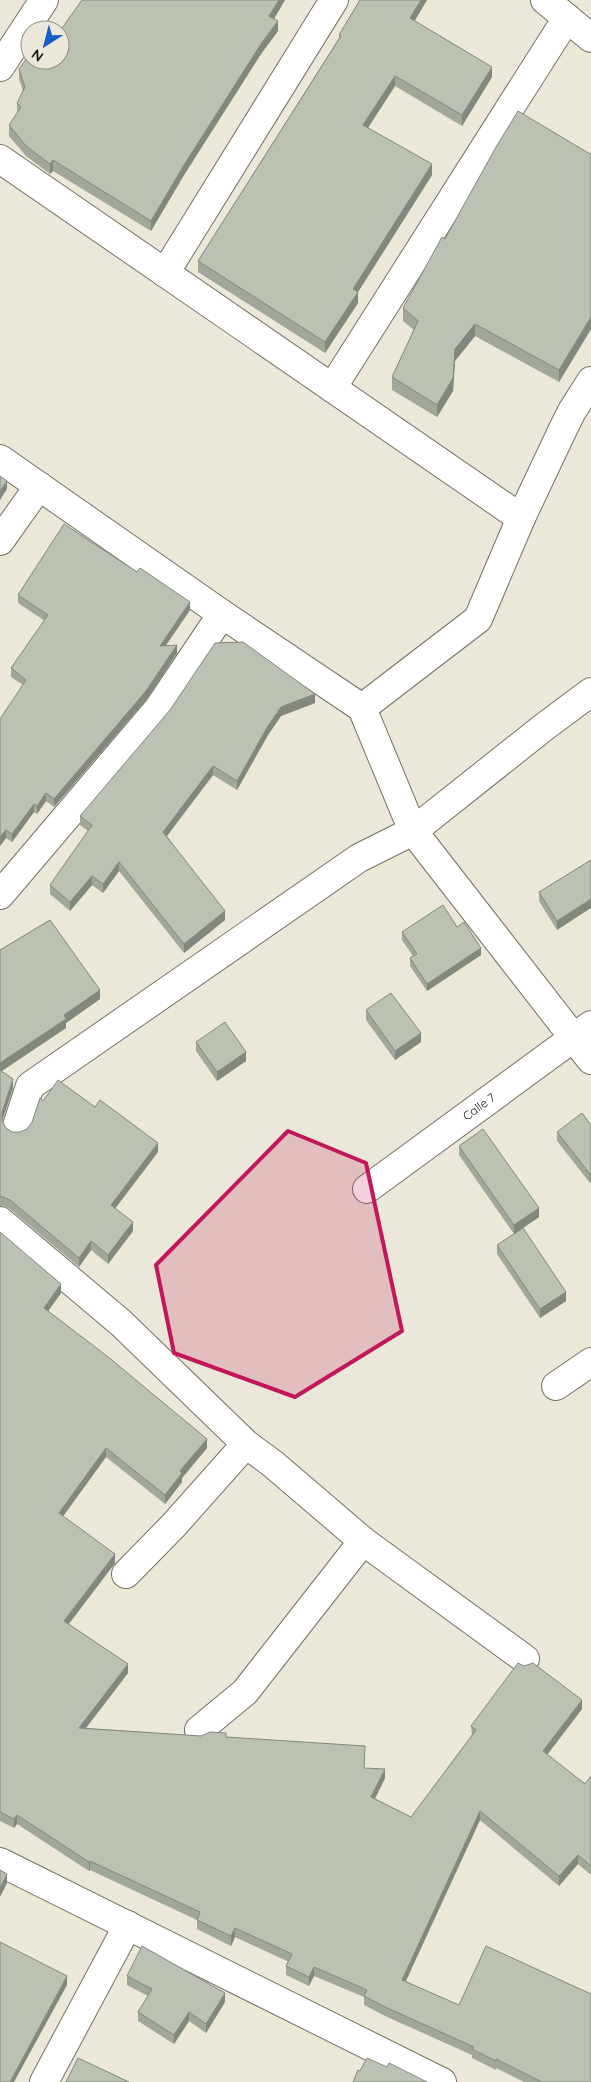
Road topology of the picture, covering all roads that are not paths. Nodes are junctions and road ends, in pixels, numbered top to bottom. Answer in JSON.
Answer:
{"nodes":[{"id":1,"x":44,"y":0,"type":"edge"},
{"id":2,"x":334,"y":0,"type":"edge"},
{"id":3,"x":545,"y":0,"type":"edge"},
{"id":4,"x":567,"y":18,"type":"junction"},
{"id":5,"x":591,"y":38,"type":"edge"},
{"id":6,"x":0,"y":66,"type":"edge"},
{"id":7,"x":0,"y":159,"type":"edge"},
{"id":8,"x":165,"y":273,"type":"junction"},
{"id":9,"x":591,"y":381,"type":"edge"},
{"id":10,"x":332,"y":388,"type":"junction"},
{"id":11,"x":0,"y":459,"type":"edge"},
{"id":12,"x":39,"y":486,"type":"junction"},
{"id":13,"x":521,"y":518,"type":"junction"},
{"id":14,"x":0,"y":541,"type":"edge"},
{"id":15,"x":222,"y":614,"type":"junction"},
{"id":16,"x":591,"y":692,"type":"edge"},
{"id":17,"x":362,"y":708,"type":"junction"},
{"id":18,"x":413,"y":831,"type":"junction"},
{"id":19,"x":0,"y":894,"type":"edge"},
{"id":20,"x":582,"y":1032,"type":"edge"},
{"id":21,"x":591,"y":1060,"type":"edge"},
{"id":22,"x":17,"y":1126,"type":"dead end"},
{"id":23,"x":367,"y":1189,"type":"dead end"},
{"id":24,"x":0,"y":1222,"type":"edge"},
{"id":25,"x":591,"y":1362,"type":"edge"},
{"id":26,"x":556,"y":1386,"type":"dead end"},
{"id":27,"x":246,"y":1444,"type":"junction"},
{"id":28,"x":362,"y":1541,"type":"junction"},
{"id":29,"x":126,"y":1574,"type":"dead end"},
{"id":30,"x":525,"y":1659,"type":"dead end"},
{"id":31,"x":198,"y":1730,"type":"dead end"},
{"id":32,"x":0,"y":1862,"type":"edge"},
{"id":33,"x":128,"y":1925,"type":"junction"},
{"id":34,"x":44,"y":2082,"type":"edge"},
{"id":35,"x":442,"y":2082,"type":"edge"}],
"edges":[{"from":1,"to":6,"type":"street"},
{"from":2,"to":8,"type":"street"},
{"from":3,"to":4,"type":"street"},
{"from":4,"to":5,"type":"street"},
{"from":4,"to":10,"type":"street"},
{"from":7,"to":8,"type":"street"},
{"from":8,"to":10,"type":"street"},
{"from":9,"to":13,"type":"street"},
{"from":10,"to":13,"type":"street"},
{"from":11,"to":12,"type":"street"},
{"from":12,"to":14,"type":"street"},
{"from":12,"to":15,"type":"street"},
{"from":13,"to":17,"type":"street"},
{"from":15,"to":17,"type":"street"},
{"from":15,"to":19,"type":"street"},
{"from":16,"to":18,"type":"street"},
{"from":17,"to":18,"type":"street"},
{"from":18,"to":20,"type":"street"},
{"from":18,"to":22,"type":"street"},
{"from":20,"to":21,"type":"street"},
{"from":20,"to":23,"type":"street","name":"Calle 7"},
{"from":24,"to":27,"type":"street"},
{"from":25,"to":26,"type":"street"},
{"from":27,"to":28,"type":"street"},
{"from":27,"to":29,"type":"street"},
{"from":28,"to":30,"type":"street"},
{"from":28,"to":31,"type":"street"},
{"from":32,"to":33,"type":"street"},
{"from":33,"to":34,"type":"street"},
{"from":33,"to":35,"type":"street"}]}
